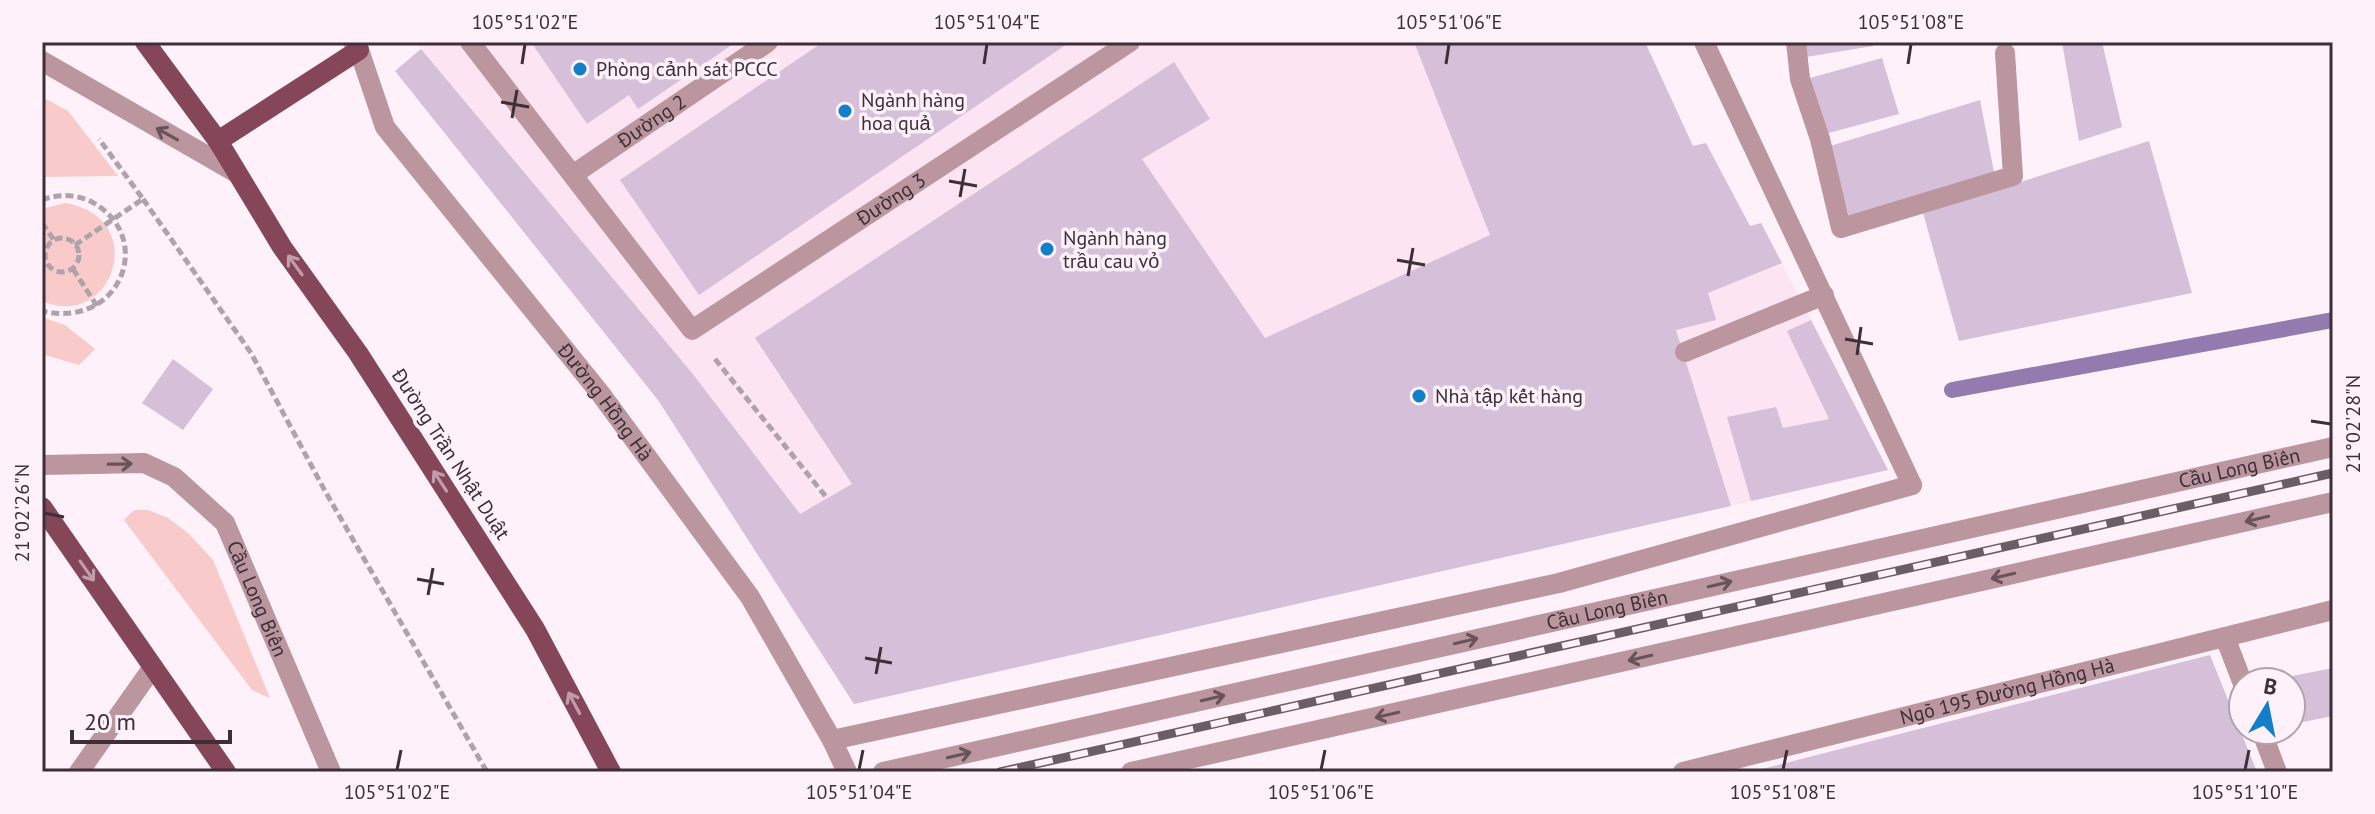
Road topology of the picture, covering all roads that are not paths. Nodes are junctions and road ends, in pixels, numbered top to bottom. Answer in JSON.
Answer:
{"nodes":[{"id":1,"x":145,"y":42,"type":"edge"},
{"id":2,"x":470,"y":42,"type":"edge"},
{"id":3,"x":768,"y":42,"type":"edge"},
{"id":4,"x":1130,"y":42,"type":"edge"},
{"id":5,"x":1704,"y":42,"type":"edge"},
{"id":6,"x":1796,"y":42,"type":"edge"},
{"id":7,"x":361,"y":45,"type":"edge"},
{"id":8,"x":2005,"y":53,"type":"dead end"},
{"id":9,"x":42,"y":61,"type":"edge"},
{"id":10,"x":218,"y":141,"type":"junction"},
{"id":11,"x":235,"y":172,"type":"junction"},
{"id":12,"x":574,"y":174,"type":"junction"},
{"id":13,"x":1824,"y":295,"type":"junction"},
{"id":14,"x":1685,"y":352,"type":"dead end"},
{"id":15,"x":2333,"y":447,"type":"edge"},
{"id":16,"x":42,"y":465,"type":"edge"},
{"id":17,"x":2333,"y":502,"type":"edge"},
{"id":18,"x":42,"y":507,"type":"edge"},
{"id":19,"x":2333,"y":610,"type":"edge"},
{"id":20,"x":2225,"y":637,"type":"junction"},
{"id":21,"x":2236,"y":666,"type":"edge"},
{"id":22,"x":153,"y":667,"type":"junction"},
{"id":23,"x":832,"y":740,"type":"junction"},
{"id":24,"x":2267,"y":746,"type":"edge"},
{"id":25,"x":79,"y":772,"type":"edge"},
{"id":26,"x":226,"y":772,"type":"edge"},
{"id":27,"x":331,"y":772,"type":"edge"},
{"id":28,"x":611,"y":772,"type":"edge"},
{"id":29,"x":847,"y":772,"type":"edge"},
{"id":30,"x":883,"y":772,"type":"edge"},
{"id":31,"x":1131,"y":772,"type":"edge"},
{"id":32,"x":1683,"y":772,"type":"edge"},
{"id":33,"x":2277,"y":772,"type":"edge"}],
"edges":[{"from":1,"to":10,"type":"main road","name":"Đường Trần Nhật Duật"},
{"from":2,"to":12,"type":"street"},
{"from":3,"to":12,"type":"street","name":"Đường 2"},
{"from":4,"to":12,"type":"street","name":"Đường 3"},
{"from":5,"to":13,"type":"street"},
{"from":6,"to":8,"type":"street"},
{"from":7,"to":10,"type":"main road"},
{"from":7,"to":23,"type":"street","name":"Đường Hồng Hà"},
{"from":11,"to":9,"type":"street","one_way":true},
{"from":10,"to":11,"type":"main road","name":"Đường Trần Nhật Duật"},
{"from":28,"to":11,"type":"main road","name":"Đường Trần Nhật Duật","one_way":true},
{"from":13,"to":14,"type":"street"},
{"from":13,"to":23,"type":"street"},
{"from":30,"to":15,"type":"street","name":"Cầu Long Biên","one_way":true},
{"from":16,"to":27,"type":"street","name":"Cầu Long Biên","one_way":true},
{"from":17,"to":31,"type":"street","one_way":true},
{"from":18,"to":22,"type":"main road","one_way":true},
{"from":19,"to":20,"type":"street","name":"Ngõ 195 Đường Hồng Hà"},
{"from":20,"to":21,"type":"street"},
{"from":20,"to":32,"type":"street","name":"Ngõ 195 Đường Hồng Hà"},
{"from":22,"to":25,"type":"street"},
{"from":22,"to":26,"type":"main road"},
{"from":23,"to":29,"type":"street","name":"Đường Hồng Hà"},
{"from":24,"to":33,"type":"street"}]}
